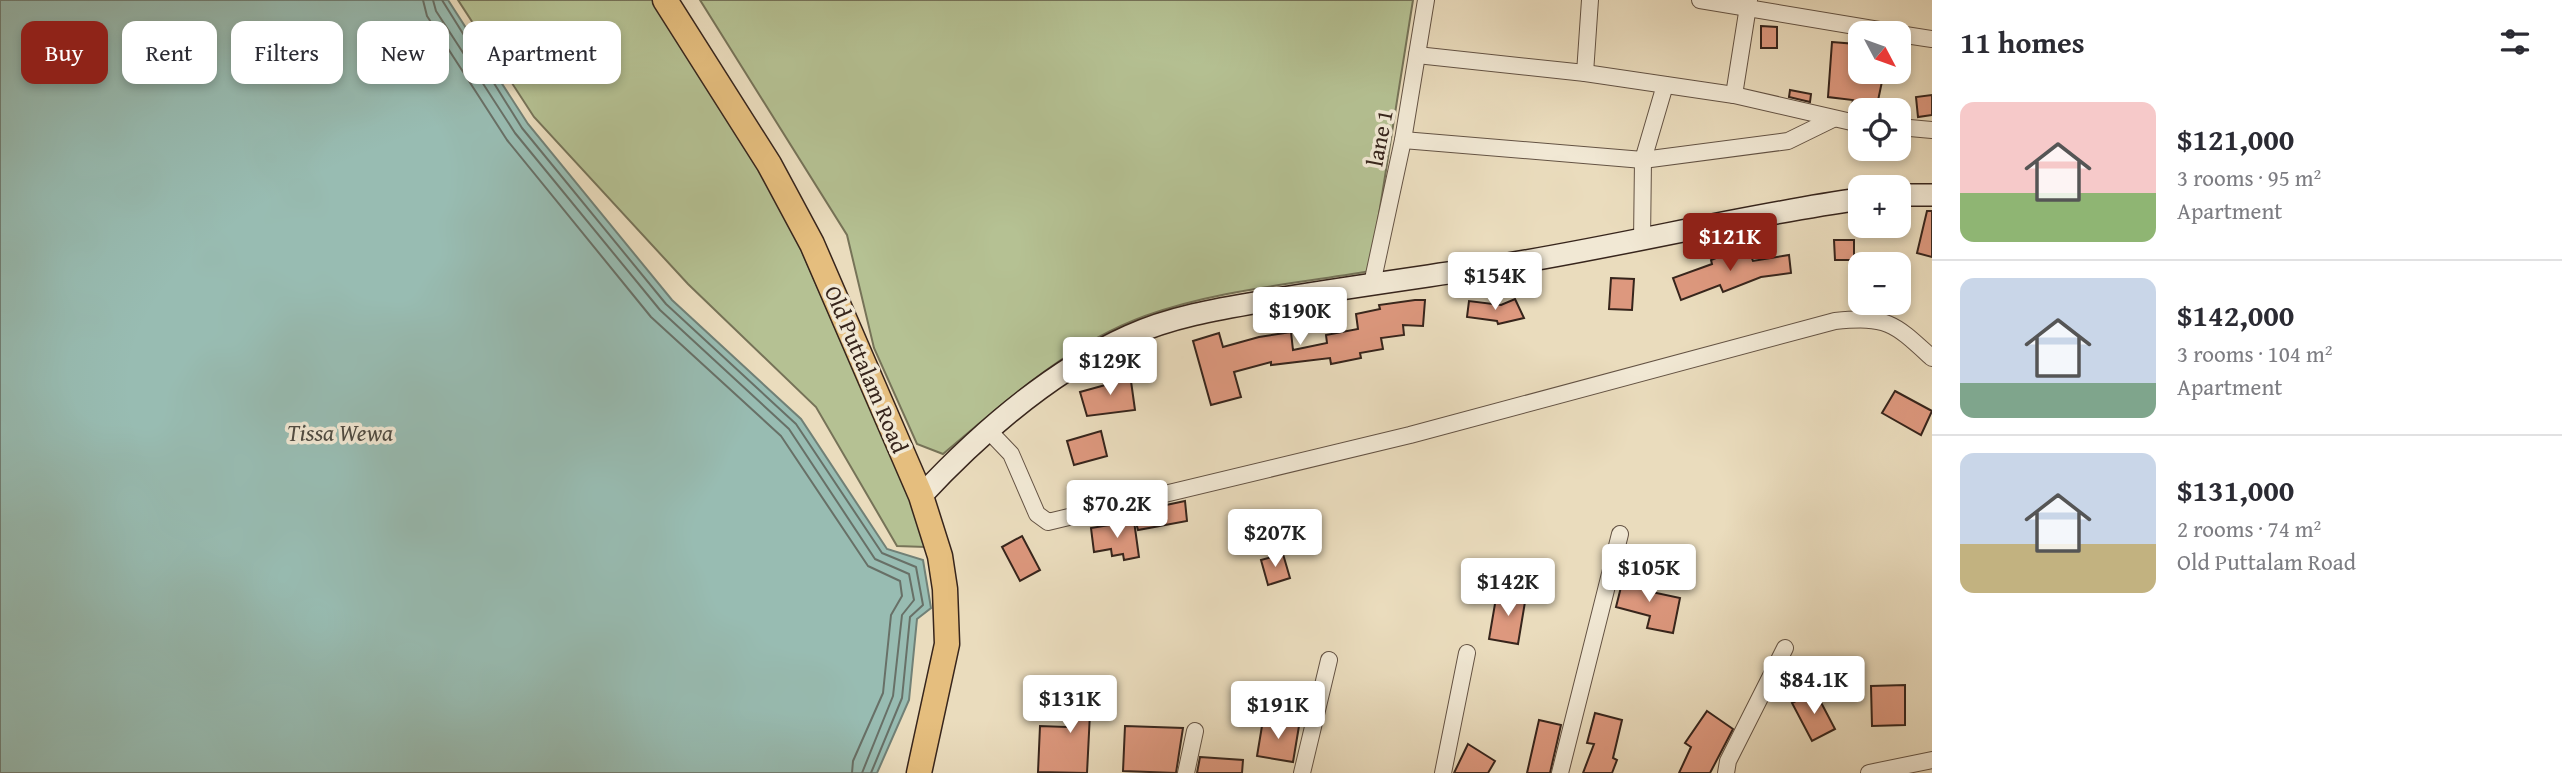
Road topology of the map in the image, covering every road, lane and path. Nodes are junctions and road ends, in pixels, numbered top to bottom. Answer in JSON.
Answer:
{"nodes":[{"id":1,"x":665,"y":0,"type":"edge"},
{"id":2,"x":1426,"y":0,"type":"edge"},
{"id":3,"x":1590,"y":0,"type":"edge"},
{"id":4,"x":1700,"y":0,"type":"edge"},
{"id":5,"x":1748,"y":3,"type":"edge"},
{"id":6,"x":1848,"y":23,"type":"edge"},
{"id":7,"x":1911,"y":36,"type":"edge"},
{"id":8,"x":1932,"y":40,"type":"edge"},
{"id":9,"x":1417,"y":55,"type":"junction"},
{"id":10,"x":1585,"y":73,"type":"junction"},
{"id":11,"x":1665,"y":85,"type":"junction"},
{"id":12,"x":1734,"y":95,"type":"junction"},
{"id":13,"x":1833,"y":119,"type":"junction"},
{"id":14,"x":1848,"y":122,"type":"edge"},
{"id":15,"x":1911,"y":128,"type":"edge"},
{"id":16,"x":1932,"y":130,"type":"edge"},
{"id":17,"x":1403,"y":140,"type":"junction"},
{"id":18,"x":1643,"y":160,"type":"junction"},
{"id":19,"x":1911,"y":195,"type":"edge"},
{"id":20,"x":1932,"y":195,"type":"edge"},
{"id":21,"x":1848,"y":201,"type":"edge"},
{"id":22,"x":1642,"y":241,"type":"junction"},
{"id":23,"x":1372,"y":284,"type":"junction"},
{"id":24,"x":1932,"y":358,"type":"edge"},
{"id":25,"x":989,"y":431,"type":"junction"},
{"id":26,"x":921,"y":496,"type":"junction"},
{"id":27,"x":1620,"y":534,"type":"dead end"},
{"id":28,"x":1785,"y":648,"type":"dead end"},
{"id":29,"x":1467,"y":653,"type":"dead end"},
{"id":30,"x":1329,"y":660,"type":"dead end"},
{"id":31,"x":1195,"y":732,"type":"dead end"},
{"id":32,"x":1932,"y":760,"type":"edge"},
{"id":33,"x":919,"y":773,"type":"edge"},
{"id":34,"x":1186,"y":773,"type":"edge"},
{"id":35,"x":1301,"y":773,"type":"edge"},
{"id":36,"x":1443,"y":773,"type":"edge"},
{"id":37,"x":1560,"y":773,"type":"edge"},
{"id":38,"x":1726,"y":773,"type":"edge"},
{"id":39,"x":1869,"y":773,"type":"edge"}],
"edges":[{"from":1,"to":26,"type":"main road","name":"Old Puttalam Road"},
{"from":2,"to":9,"type":"street","name":"lane 1"},
{"from":3,"to":10,"type":"street"},
{"from":4,"to":5,"type":"street"},
{"from":5,"to":6,"type":"street"},
{"from":5,"to":12,"type":"street"},
{"from":7,"to":8,"type":"street"},
{"from":9,"to":10,"type":"street"},
{"from":9,"to":17,"type":"street","name":"lane 1"},
{"from":10,"to":11,"type":"street"},
{"from":11,"to":12,"type":"street"},
{"from":11,"to":18,"type":"street"},
{"from":12,"to":13,"type":"street"},
{"from":13,"to":14,"type":"street"},
{"from":13,"to":18,"type":"street"},
{"from":15,"to":16,"type":"street"},
{"from":17,"to":18,"type":"street"},
{"from":17,"to":23,"type":"street","name":"lane 1"},
{"from":18,"to":22,"type":"street"},
{"from":19,"to":20,"type":"main road"},
{"from":21,"to":22,"type":"main road"},
{"from":22,"to":23,"type":"main road"},
{"from":23,"to":25,"type":"main road"},
{"from":24,"to":25,"type":"street"},
{"from":25,"to":26,"type":"main road"},
{"from":26,"to":33,"type":"main road","name":"Old Puttalam Road"},
{"from":27,"to":37,"type":"street"},
{"from":28,"to":38,"type":"street"},
{"from":29,"to":36,"type":"street"},
{"from":30,"to":35,"type":"street"},
{"from":31,"to":34,"type":"street"},
{"from":32,"to":39,"type":"street"}]}
